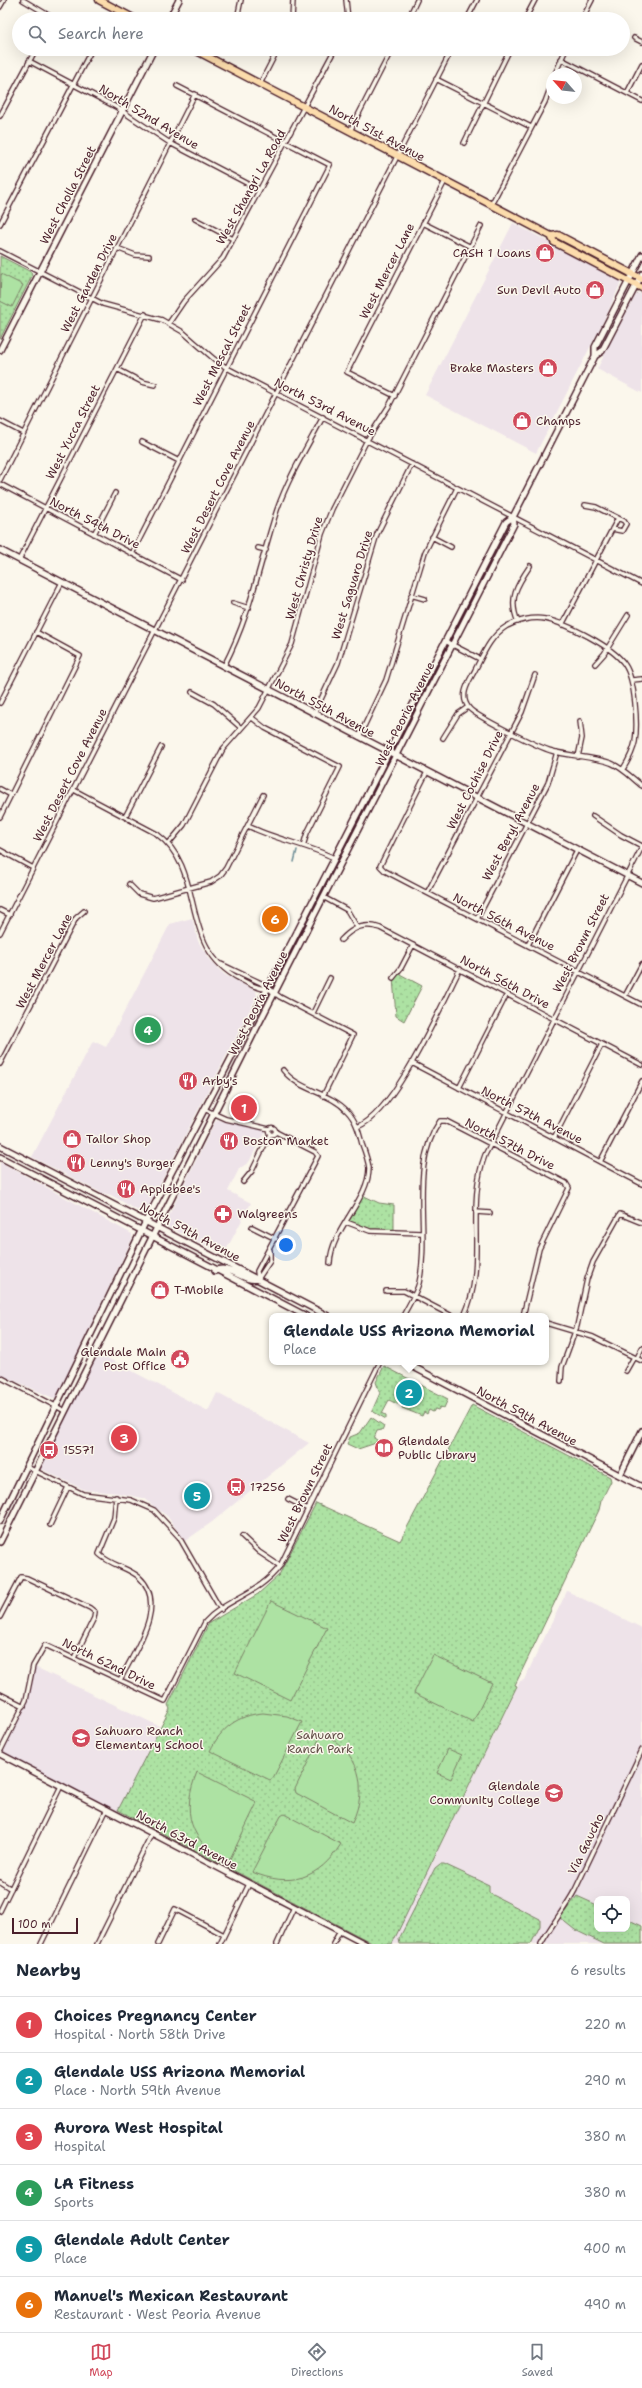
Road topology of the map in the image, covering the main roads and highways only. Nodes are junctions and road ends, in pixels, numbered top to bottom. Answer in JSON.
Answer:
{"nodes":[{"id":1,"x":99,"y":0,"type":"edge"},
{"id":2,"x":179,"y":0,"type":"edge"},
{"id":3,"x":122,"y":12,"type":"edge"},
{"id":4,"x":173,"y":12,"type":"edge"},
{"id":5,"x":150,"y":56,"type":"edge"},
{"id":6,"x":206,"y":56,"type":"edge"},
{"id":7,"x":551,"y":236,"type":"junction"},
{"id":8,"x":642,"y":254,"type":"edge"},
{"id":9,"x":632,"y":274,"type":"junction"},
{"id":10,"x":641,"y":277,"type":"edge"},
{"id":11,"x":629,"y":281,"type":"junction"},
{"id":12,"x":639,"y":286,"type":"edge"},
{"id":13,"x":0,"y":350,"type":"edge"},
{"id":14,"x":595,"y":356,"type":"junction"},
{"id":15,"x":513,"y":517,"type":"junction"},
{"id":16,"x":0,"y":550,"type":"edge"},
{"id":17,"x":388,"y":752,"type":"junction"},
{"id":18,"x":395,"y":756,"type":"junction"},
{"id":19,"x":642,"y":883,"type":"edge"},
{"id":20,"x":0,"y":1146,"type":"edge"},
{"id":21,"x":0,"y":1157,"type":"edge"},
{"id":22,"x":146,"y":1220,"type":"junction"},
{"id":23,"x":157,"y":1226,"type":"junction"},
{"id":24,"x":141,"y":1232,"type":"junction"},
{"id":25,"x":152,"y":1238,"type":"junction"},
{"id":26,"x":216,"y":1271,"type":"junction"},
{"id":27,"x":258,"y":1279,"type":"junction"},
{"id":28,"x":300,"y":1313,"type":"edge"},
{"id":29,"x":322,"y":1313,"type":"edge"},
{"id":30,"x":99,"y":1317,"type":"junction"},
{"id":31,"x":109,"y":1321,"type":"junction"},
{"id":32,"x":410,"y":1365,"type":"edge"},
{"id":33,"x":642,"y":1431,"type":"edge"},
{"id":34,"x":620,"y":1475,"type":"junction"},
{"id":35,"x":642,"y":1487,"type":"edge"},
{"id":36,"x":0,"y":1521,"type":"edge"},
{"id":37,"x":0,"y":1542,"type":"edge"},
{"id":38,"x":0,"y":1753,"type":"edge"},
{"id":39,"x":365,"y":1944,"type":"edge"}],
"edges":[{"from":1,"to":3,"type":"main road"},
{"from":2,"to":4,"type":"main road"},
{"from":5,"to":13,"type":"main road","name":"West Cholla Street"},
{"from":6,"to":7,"type":"main road","name":"North 51st Avenue"},
{"from":7,"to":9,"type":"main road","name":"North 51st Avenue"},
{"from":7,"to":11,"type":"main road","name":"North 51st Avenue"},
{"from":8,"to":9,"type":"main road","name":"West Peoria Avenue"},
{"from":9,"to":10,"type":"main road","name":"North 51st Avenue"},
{"from":9,"to":11,"type":"main road","name":"West Peoria Avenue"},
{"from":10,"to":12,"type":"main road","name":"West Peoria Avenue"},
{"from":11,"to":12,"type":"main road","name":"North 51st Avenue"},
{"from":11,"to":14,"type":"main road","name":"West Peoria Avenue"},
{"from":12,"to":14,"type":"main road","name":"West Peoria Avenue"},
{"from":14,"to":15,"type":"main road","name":"West Peoria Avenue"},
{"from":15,"to":17,"type":"main road","name":"West Peoria Avenue"},
{"from":15,"to":18,"type":"main road","name":"West Peoria Avenue"},
{"from":16,"to":17,"type":"main road","name":"North 55th Avenue"},
{"from":17,"to":18,"type":"main road","name":"North 55th Avenue"},
{"from":17,"to":22,"type":"main road","name":"West Peoria Avenue"},
{"from":18,"to":19,"type":"main road","name":"North 55th Avenue"},
{"from":18,"to":23,"type":"main road","name":"West Peoria Avenue"},
{"from":20,"to":22,"type":"main road","name":"North 59th Avenue"},
{"from":21,"to":24,"type":"main road","name":"North 59th Avenue"},
{"from":22,"to":23,"type":"main road","name":"North 59th Avenue"},
{"from":22,"to":24,"type":"main road","name":"West Peoria Avenue"},
{"from":23,"to":25,"type":"main road","name":"West Peoria Avenue"},
{"from":23,"to":27,"type":"main road","name":"North 59th Avenue"},
{"from":24,"to":25,"type":"main road","name":"North 59th Avenue"},
{"from":24,"to":30,"type":"main road","name":"West Peoria Avenue"},
{"from":25,"to":26,"type":"main road","name":"North 59th Avenue"},
{"from":25,"to":31,"type":"main road","name":"West Peoria Avenue"},
{"from":26,"to":27,"type":"main road"},
{"from":26,"to":28,"type":"main road","name":"North 59th Avenue"},
{"from":27,"to":29,"type":"main road","name":"North 59th Avenue"},
{"from":30,"to":31,"type":"main road"},
{"from":30,"to":36,"type":"main road","name":"West Peoria Avenue"},
{"from":31,"to":37,"type":"main road","name":"West Peoria Avenue"},
{"from":32,"to":34,"type":"main road","name":"North 59th Avenue"},
{"from":33,"to":34,"type":"main road"},
{"from":34,"to":35,"type":"main road","name":"North 59th Avenue"},
{"from":38,"to":39,"type":"main road","name":"North 63rd Avenue"}]}
